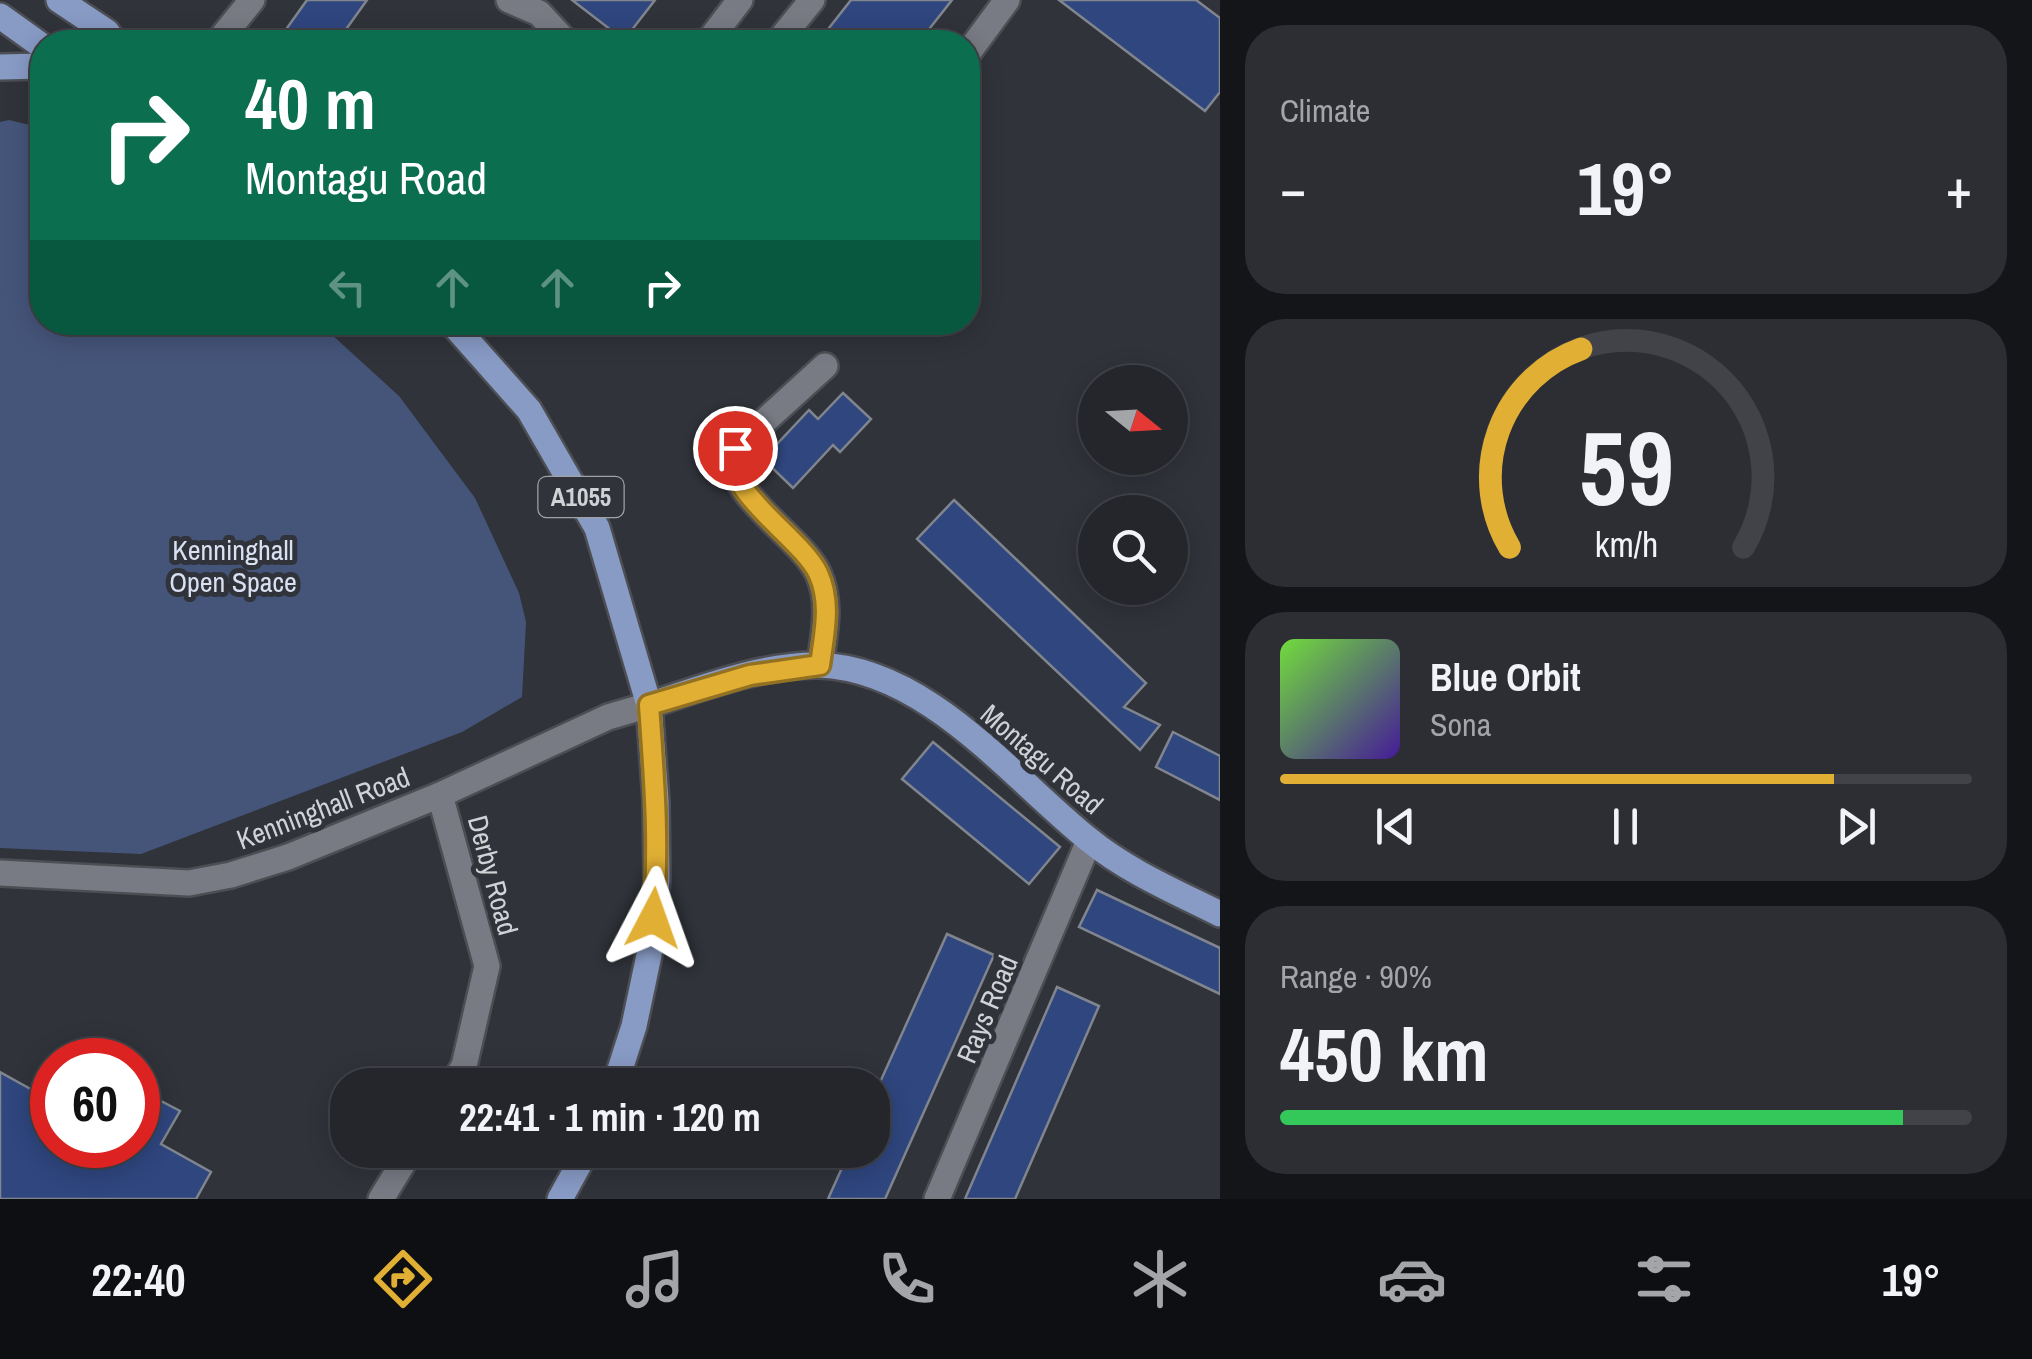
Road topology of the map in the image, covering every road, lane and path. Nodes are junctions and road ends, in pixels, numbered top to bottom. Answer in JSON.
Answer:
{"nodes":[{"id":1,"x":60,"y":0,"type":"edge"},
{"id":2,"x":252,"y":0,"type":"edge"},
{"id":3,"x":509,"y":0,"type":"edge"},
{"id":4,"x":740,"y":0,"type":"edge"},
{"id":5,"x":812,"y":0,"type":"edge"},
{"id":6,"x":1006,"y":0,"type":"edge"},
{"id":7,"x":544,"y":6,"type":"edge"},
{"id":8,"x":0,"y":16,"type":"edge"},
{"id":9,"x":104,"y":30,"type":"edge"},
{"id":10,"x":228,"y":30,"type":"edge"},
{"id":11,"x":559,"y":30,"type":"edge"},
{"id":12,"x":717,"y":30,"type":"edge"},
{"id":13,"x":788,"y":30,"type":"edge"},
{"id":14,"x":980,"y":36,"type":"edge"},
{"id":15,"x":30,"y":37,"type":"edge"},
{"id":16,"x":30,"y":67,"type":"edge"},
{"id":17,"x":0,"y":68,"type":"edge"},
{"id":18,"x":463,"y":335,"type":"edge"},
{"id":19,"x":825,"y":366,"type":"dead end"},
{"id":20,"x":820,"y":665,"type":"junction"},
{"id":21,"x":649,"y":705,"type":"junction"},
{"id":22,"x":440,"y":795,"type":"junction"},
{"id":23,"x":1090,"y":840,"type":"junction"},
{"id":24,"x":0,"y":873,"type":"edge"},
{"id":25,"x":1220,"y":914,"type":"edge"},
{"id":26,"x":463,"y":1068,"type":"edge"},
{"id":27,"x":620,"y":1068,"type":"edge"},
{"id":28,"x":401,"y":1168,"type":"edge"},
{"id":29,"x":577,"y":1168,"type":"edge"},
{"id":30,"x":381,"y":1199,"type":"edge"},
{"id":31,"x":560,"y":1199,"type":"edge"},
{"id":32,"x":937,"y":1199,"type":"edge"}],
"edges":[{"from":1,"to":9,"type":"main road"},
{"from":2,"to":10,"type":"street"},
{"from":3,"to":7,"type":"street"},
{"from":4,"to":12,"type":"street"},
{"from":5,"to":13,"type":"street"},
{"from":6,"to":14,"type":"street"},
{"from":7,"to":11,"type":"street"},
{"from":8,"to":15,"type":"main road"},
{"from":16,"to":17,"type":"main road"},
{"from":18,"to":21,"type":"main road","number":"A1055"},
{"from":19,"to":20,"type":"street"},
{"from":20,"to":21,"type":"main road","name":"Montagu Road"},
{"from":20,"to":23,"type":"main road","name":"Montagu Road"},
{"from":21,"to":22,"type":"street","name":"Kenninghall Road"},
{"from":21,"to":27,"type":"main road","number":"A1055"},
{"from":22,"to":24,"type":"street","name":"Kenninghall Road"},
{"from":22,"to":26,"type":"street","name":"Derby Road"},
{"from":23,"to":25,"type":"main road","name":"Montagu Road"},
{"from":23,"to":32,"type":"street","name":"Rays Road"},
{"from":28,"to":30,"type":"street"},
{"from":29,"to":31,"type":"main road"}]}
